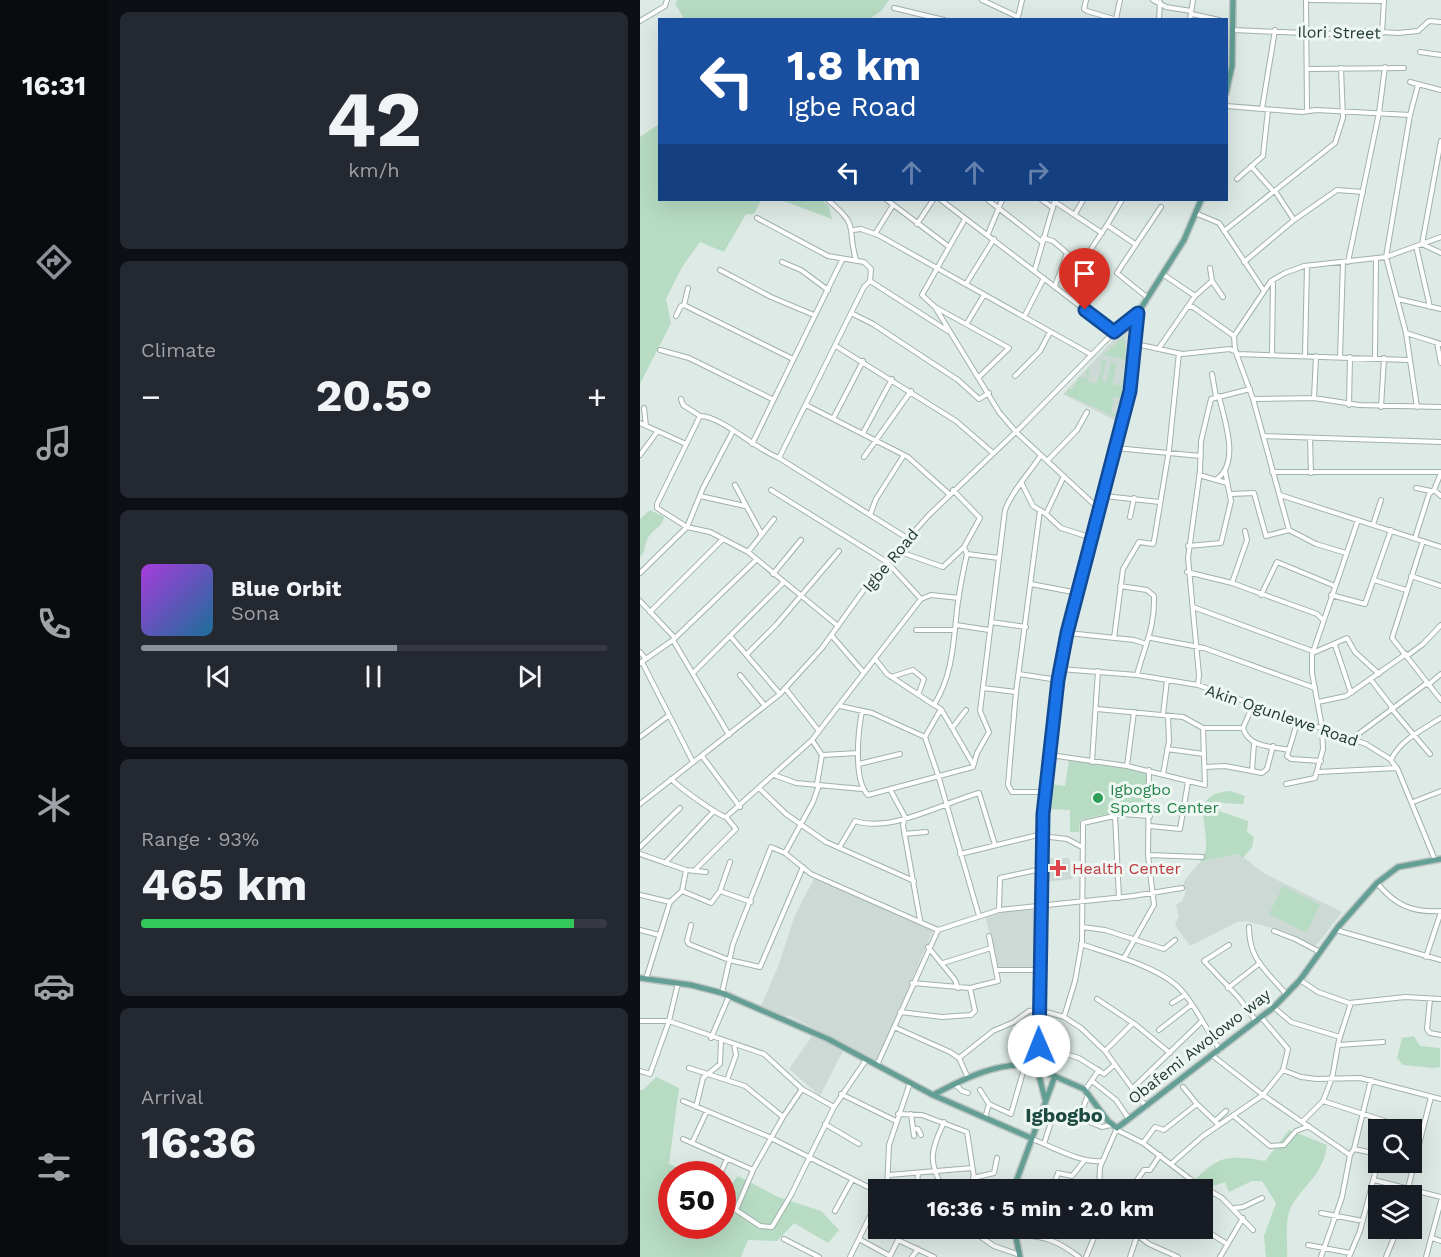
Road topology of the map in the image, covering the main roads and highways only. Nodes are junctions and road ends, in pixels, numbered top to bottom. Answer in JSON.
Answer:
{"nodes":[{"id":1,"x":1233,"y":0,"type":"edge"},
{"id":2,"x":1228,"y":84,"type":"edge"},
{"id":3,"x":1201,"y":201,"type":"edge"},
{"id":4,"x":1438,"y":860,"type":"edge"},
{"id":5,"x":643,"y":978,"type":"edge"},
{"id":6,"x":1037,"y":1067,"type":"junction"},
{"id":7,"x":1055,"y":1076,"type":"junction"},
{"id":8,"x":933,"y":1095,"type":"junction"},
{"id":9,"x":1045,"y":1100,"type":"junction"},
{"id":10,"x":1031,"y":1138,"type":"junction"},
{"id":11,"x":1017,"y":1179,"type":"edge"},
{"id":12,"x":1016,"y":1239,"type":"edge"},
{"id":13,"x":1020,"y":1256,"type":"edge"}],
"edges":[{"from":1,"to":2,"type":"main road"},
{"from":3,"to":6,"type":"main road"},
{"from":4,"to":7,"type":"main road","name":"Obafemi Awolowo way"},
{"from":5,"to":8,"type":"main road"},
{"from":6,"to":7,"type":"main road"},
{"from":6,"to":8,"type":"main road"},
{"from":6,"to":9,"type":"main road"},
{"from":7,"to":9,"type":"main road"},
{"from":8,"to":10,"type":"main road"},
{"from":9,"to":10,"type":"main road"},
{"from":10,"to":11,"type":"main road"},
{"from":12,"to":13,"type":"main road"}]}
